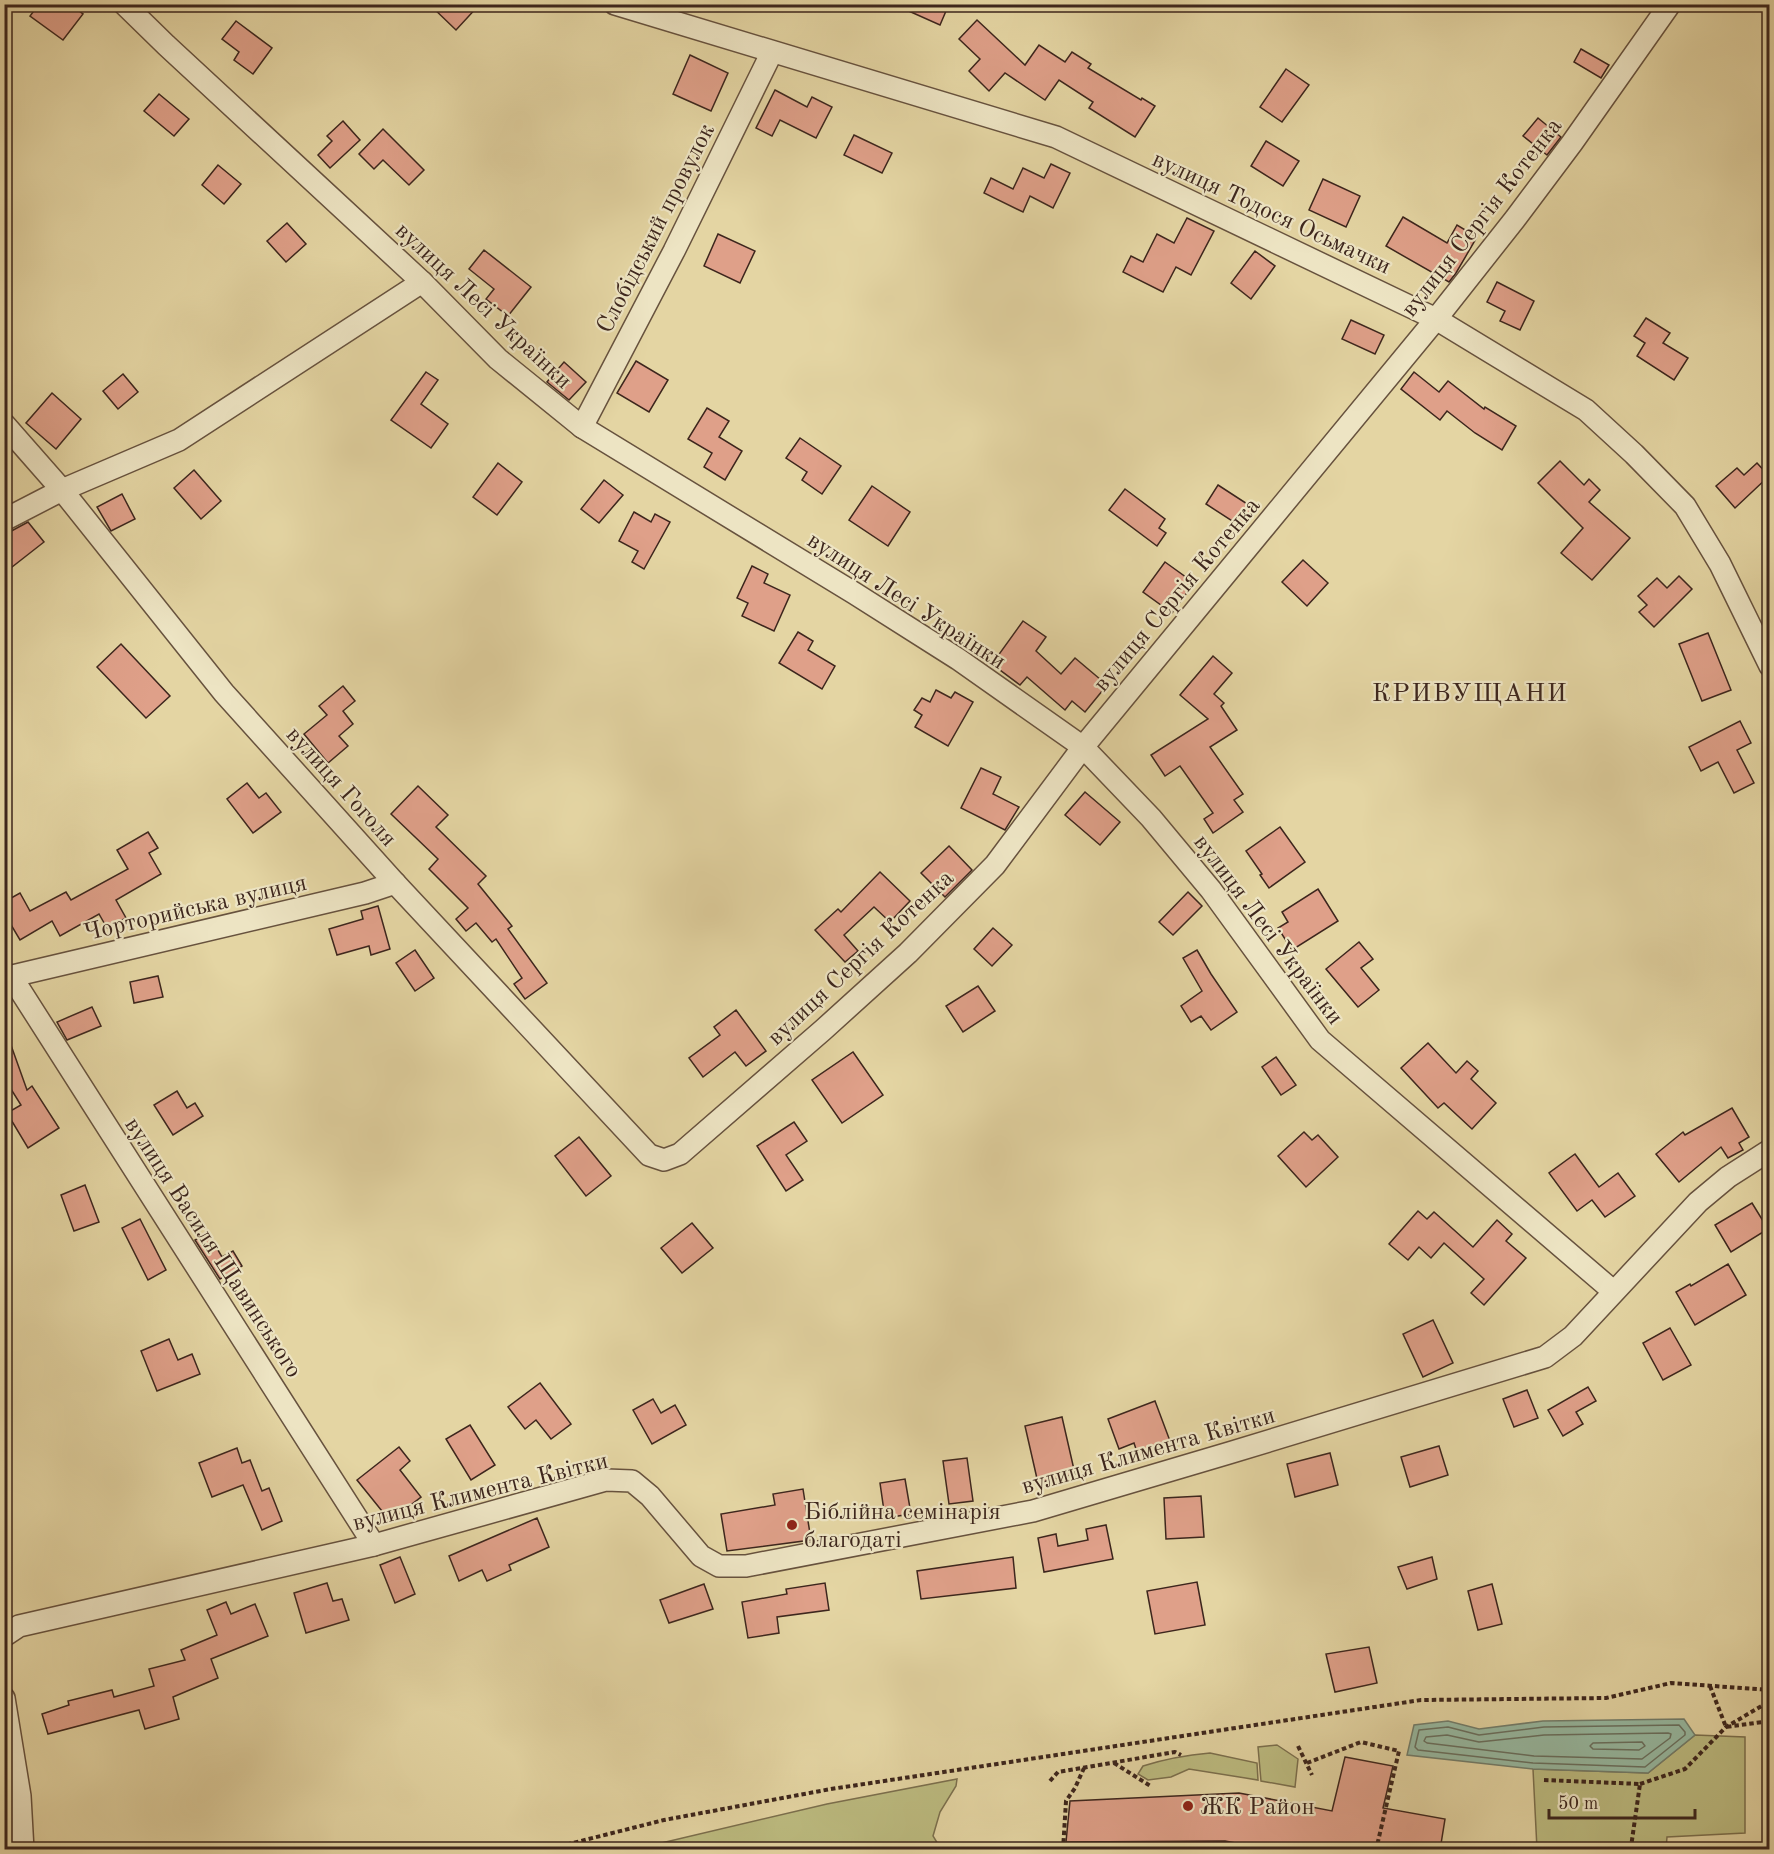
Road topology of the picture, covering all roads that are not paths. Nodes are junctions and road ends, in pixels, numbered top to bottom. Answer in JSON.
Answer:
{"nodes":[{"id":1,"x":124,"y":4,"type":"edge"},
{"id":2,"x":615,"y":4,"type":"edge"},
{"id":3,"x":1670,"y":4,"type":"edge"},
{"id":4,"x":772,"y":52,"type":"junction"},
{"id":5,"x":422,"y":282,"type":"junction"},
{"id":6,"x":1436,"y":319,"type":"junction"},
{"id":7,"x":4,"y":424,"type":"edge"},
{"id":8,"x":582,"y":427,"type":"junction"},
{"id":9,"x":62,"y":490,"type":"junction"},
{"id":10,"x":4,"y":520,"type":"edge"},
{"id":11,"x":1770,"y":666,"type":"edge"},
{"id":12,"x":1083,"y":747,"type":"junction"},
{"id":13,"x":395,"y":883,"type":"junction"},
{"id":14,"x":8,"y":977,"type":"edge"},
{"id":15,"x":1770,"y":1150,"type":"edge"},
{"id":16,"x":664,"y":1160,"type":"joint"},
{"id":17,"x":1613,"y":1291,"type":"junction"},
{"id":18,"x":374,"y":1545,"type":"junction"},
{"id":19,"x":4,"y":1636,"type":"edge"},
{"id":20,"x":4,"y":1698,"type":"edge"},
{"id":21,"x":23,"y":1850,"type":"edge"}],
"edges":[{"from":1,"to":5,"type":"street","name":"вулиця Лесі Українки"},
{"from":2,"to":4,"type":"street","name":"вулиця Тодося Осьмачки"},
{"from":3,"to":6,"type":"street","name":"вулиця Сергія Котенка"},
{"from":4,"to":6,"type":"street","name":"вулиця Тодося Осьмачки"},
{"from":4,"to":8,"type":"street","name":"Слобідський провулок"},
{"from":5,"to":8,"type":"street","name":"вулиця Лесі Українки"},
{"from":5,"to":9,"type":"street"},
{"from":6,"to":11,"type":"street","name":"вулиця Тодося Осьмачки"},
{"from":6,"to":12,"type":"street","name":"вулиця Сергія Котенка"},
{"from":7,"to":9,"type":"street","name":"вулиця Гоголя"},
{"from":8,"to":12,"type":"street","name":"вулиця Лесі Українки"},
{"from":9,"to":10,"type":"street"},
{"from":9,"to":13,"type":"street","name":"вулиця Гоголя"},
{"from":12,"to":16,"type":"street","name":"вулиця Сергія Котенка"},
{"from":12,"to":17,"type":"street","name":"вулиця Лесі Українки"},
{"from":13,"to":14,"type":"street","name":"Чорторийська вулиця"},
{"from":13,"to":16,"type":"street","name":"вулиця Гоголя"},
{"from":14,"to":18,"type":"street","name":"вулиця Василя Щавинського"},
{"from":15,"to":17,"type":"street","name":"вулиця Климента Квітки"},
{"from":17,"to":18,"type":"street","name":"вулиця Климента Квітки"},
{"from":18,"to":19,"type":"street","name":"вулиця Климента Квітки"},
{"from":20,"to":21,"type":"street"}]}
